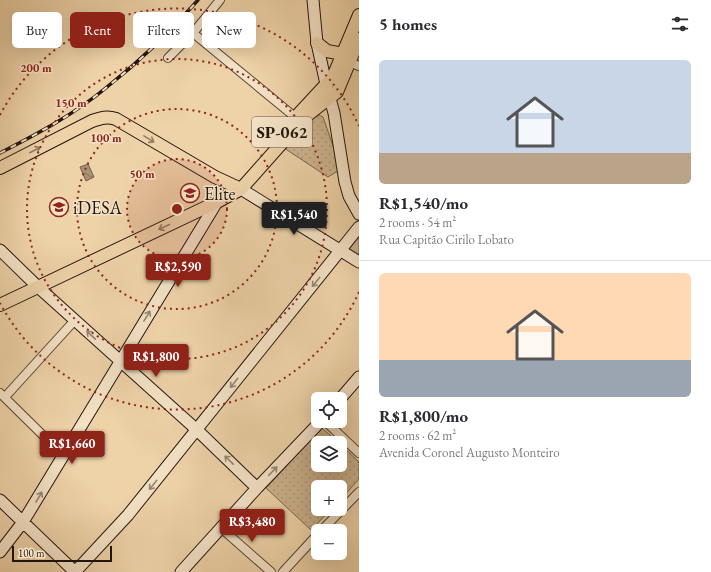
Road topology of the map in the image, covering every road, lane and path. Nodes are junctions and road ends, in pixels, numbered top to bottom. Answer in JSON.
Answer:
{"nodes":[{"id":1,"x":220,"y":0,"type":"edge"},
{"id":2,"x":313,"y":0,"type":"edge"},
{"id":3,"x":359,"y":15,"type":"edge"},
{"id":4,"x":194,"y":32,"type":"edge"},
{"id":5,"x":194,"y":34,"type":"edge"},
{"id":6,"x":359,"y":39,"type":"edge"},
{"id":7,"x":317,"y":43,"type":"junction"},
{"id":8,"x":178,"y":48,"type":"edge"},
{"id":9,"x":168,"y":58,"type":"dead end"},
{"id":10,"x":351,"y":61,"type":"edge"},
{"id":11,"x":326,"y":84,"type":"junction"},
{"id":12,"x":330,"y":98,"type":"junction"},
{"id":13,"x":295,"y":117,"type":"junction"},
{"id":14,"x":0,"y":168,"type":"edge"},
{"id":15,"x":237,"y":187,"type":"junction"},
{"id":16,"x":217,"y":202,"type":"junction"},
{"id":17,"x":359,"y":214,"type":"edge"},
{"id":18,"x":359,"y":227,"type":"edge"},
{"id":19,"x":0,"y":250,"type":"edge"},
{"id":20,"x":340,"y":252,"type":"junction"},
{"id":21,"x":359,"y":262,"type":"edge"},
{"id":22,"x":38,"y":287,"type":"junction"},
{"id":23,"x":0,"y":305,"type":"edge"},
{"id":24,"x":75,"y":320,"type":"junction"},
{"id":25,"x":120,"y":362,"type":"junction"},
{"id":26,"x":359,"y":377,"type":"edge"},
{"id":27,"x":346,"y":392,"type":"edge"},
{"id":28,"x":2,"y":395,"type":"edge"},
{"id":29,"x":314,"y":428,"type":"edge"},
{"id":30,"x":332,"y":428,"type":"edge"},
{"id":31,"x":197,"y":430,"type":"junction"},
{"id":32,"x":359,"y":453,"type":"edge"},
{"id":33,"x":64,"y":456,"type":"junction"},
{"id":34,"x":257,"y":488,"type":"junction"},
{"id":35,"x":359,"y":492,"type":"edge"},
{"id":36,"x":0,"y":500,"type":"edge"},
{"id":37,"x":23,"y":522,"type":"junction"},
{"id":38,"x":328,"y":524,"type":"edge"},
{"id":39,"x":221,"y":528,"type":"junction"},
{"id":40,"x":311,"y":542,"type":"edge"},
{"id":41,"x":0,"y":552,"type":"edge"},
{"id":42,"x":75,"y":572,"type":"edge"},
{"id":43,"x":181,"y":572,"type":"edge"},
{"id":44,"x":271,"y":572,"type":"edge"},
{"id":45,"x":283,"y":572,"type":"edge"}],
"edges":[{"from":1,"to":4,"type":"street"},
{"from":2,"to":7,"type":"main road"},
{"from":3,"to":10,"type":"main road","number":"SP-062"},
{"from":5,"to":13,"type":"street"},
{"from":6,"to":10,"type":"main road","number":"SP-062"},
{"from":7,"to":10,"type":"main road"},
{"from":7,"to":11,"type":"main road"},
{"from":8,"to":9,"type":"street"},
{"from":10,"to":11,"type":"main road","number":"SP-062"},
{"from":10,"to":12,"type":"main road","number":"SP-062"},
{"from":11,"to":12,"type":"main road"},
{"from":11,"to":13,"type":"main road","number":"SP-062"},
{"from":12,"to":15,"type":"main road","number":"SP-062"},
{"from":12,"to":17,"type":"main road"},
{"from":13,"to":15,"type":"main road","number":"SP-062"},
{"from":14,"to":15,"type":"main road","one_way":true},
{"from":15,"to":16,"type":"main road","number":"SP-062"},
{"from":15,"to":20,"type":"main road"},
{"from":16,"to":22,"type":"main road","number":"SP-062","one_way":true},
{"from":25,"to":16,"type":"main road","one_way":true},
{"from":18,"to":20,"type":"main road"},
{"from":19,"to":22,"type":"main road"},
{"from":20,"to":21,"type":"main road"},
{"from":20,"to":31,"type":"main road","one_way":true},
{"from":22,"to":23,"type":"main road","number":"SP-062"},
{"from":22,"to":24,"type":"main road"},
{"from":25,"to":24,"type":"main road","one_way":true},
{"from":24,"to":28,"type":"street"},
{"from":25,"to":31,"type":"main road"},
{"from":25,"to":33,"type":"main road"},
{"from":26,"to":27,"type":"main road"},
{"from":28,"to":33,"type":"street"},
{"from":34,"to":29,"type":"main road","one_way":true},
{"from":30,"to":32,"type":"street"},
{"from":34,"to":31,"type":"main road","one_way":true},
{"from":31,"to":42,"type":"main road","one_way":true},
{"from":37,"to":33,"type":"main road","one_way":true},
{"from":34,"to":39,"type":"main road"},
{"from":35,"to":38,"type":"street"},
{"from":36,"to":37,"type":"main road"},
{"from":37,"to":41,"type":"main road"},
{"from":37,"to":42,"type":"main road"},
{"from":39,"to":43,"type":"main road"},
{"from":39,"to":44,"type":"street"},
{"from":40,"to":45,"type":"street"}]}
